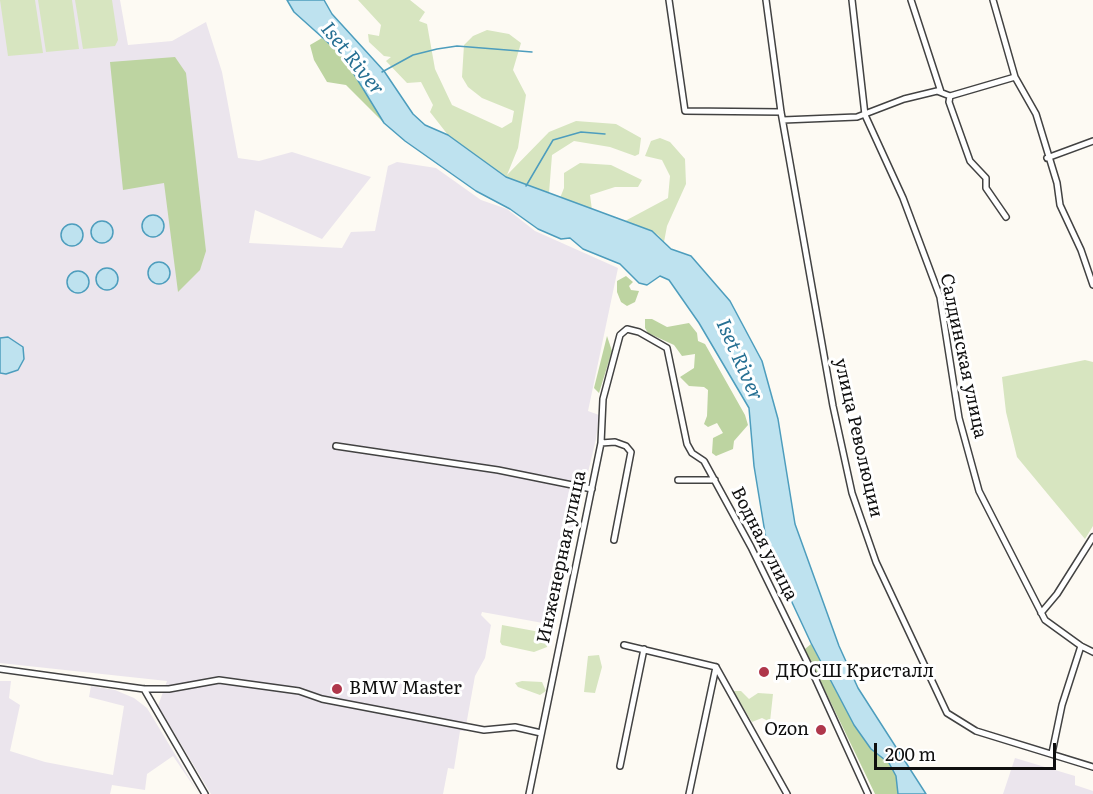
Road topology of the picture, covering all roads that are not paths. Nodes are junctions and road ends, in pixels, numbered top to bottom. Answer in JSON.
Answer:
{"nodes":[{"id":1,"x":669,"y":0,"type":"edge"},
{"id":2,"x":766,"y":0,"type":"edge"},
{"id":3,"x":852,"y":0,"type":"edge"},
{"id":4,"x":911,"y":0,"type":"edge"},
{"id":5,"x":993,"y":0,"type":"edge"},
{"id":6,"x":1015,"y":77,"type":"junction"},
{"id":7,"x":941,"y":92,"type":"junction"},
{"id":8,"x":950,"y":96,"type":"junction"},
{"id":9,"x":780,"y":112,"type":"junction"},
{"id":10,"x":865,"y":115,"type":"junction"},
{"id":11,"x":783,"y":120,"type":"junction"},
{"id":12,"x":1093,"y":141,"type":"edge"},
{"id":13,"x":1047,"y":158,"type":"junction"},
{"id":14,"x":1006,"y":217,"type":"dead end"},
{"id":15,"x":1093,"y":285,"type":"edge"},
{"id":16,"x":627,"y":329,"type":"joint"},
{"id":17,"x":601,"y":442,"type":"junction"},
{"id":18,"x":336,"y":446,"type":"dead end"},
{"id":19,"x":678,"y":480,"type":"dead end"},
{"id":20,"x":715,"y":480,"type":"junction"},
{"id":21,"x":592,"y":489,"type":"junction"},
{"id":22,"x":1093,"y":537,"type":"edge"},
{"id":23,"x":614,"y":540,"type":"dead end"},
{"id":24,"x":1041,"y":613,"type":"junction"},
{"id":25,"x":624,"y":645,"type":"dead end"},
{"id":26,"x":1081,"y":646,"type":"junction"},
{"id":27,"x":644,"y":649,"type":"junction"},
{"id":28,"x":1093,"y":652,"type":"edge"},
{"id":29,"x":716,"y":667,"type":"junction"},
{"id":30,"x":0,"y":669,"type":"edge"},
{"id":31,"x":144,"y":689,"type":"junction"},
{"id":32,"x":541,"y":733,"type":"junction"},
{"id":33,"x":1052,"y":753,"type":"junction"},
{"id":34,"x":620,"y":766,"type":"dead end"},
{"id":35,"x":1093,"y":767,"type":"edge"},
{"id":36,"x":205,"y":794,"type":"edge"},
{"id":37,"x":529,"y":794,"type":"edge"},
{"id":38,"x":689,"y":794,"type":"edge"},
{"id":39,"x":787,"y":794,"type":"edge"},
{"id":40,"x":868,"y":794,"type":"edge"}],
"edges":[{"from":1,"to":9,"type":"street"},
{"from":2,"to":9,"type":"street","name":"улица Революции"},
{"from":3,"to":10,"type":"street","name":"Салдинская улица"},
{"from":4,"to":7,"type":"street"},
{"from":5,"to":6,"type":"street"},
{"from":6,"to":8,"type":"street"},
{"from":6,"to":13,"type":"street"},
{"from":7,"to":8,"type":"street"},
{"from":7,"to":10,"type":"street"},
{"from":8,"to":14,"type":"street"},
{"from":9,"to":11,"type":"street","name":"улица Революции"},
{"from":10,"to":11,"type":"street"},
{"from":10,"to":24,"type":"street","name":"Салдинская улица"},
{"from":11,"to":33,"type":"street","name":"улица Революции"},
{"from":12,"to":13,"type":"street"},
{"from":13,"to":15,"type":"street"},
{"from":16,"to":17,"type":"street","name":"Инженерная улица"},
{"from":16,"to":20,"type":"street","name":"Водная улица"},
{"from":17,"to":21,"type":"street","name":"Инженерная улица"},
{"from":17,"to":23,"type":"street"},
{"from":18,"to":21,"type":"street"},
{"from":19,"to":20,"type":"street"},
{"from":20,"to":40,"type":"street","name":"Водная улица"},
{"from":21,"to":32,"type":"street","name":"Инженерная улица"},
{"from":22,"to":24,"type":"street"},
{"from":24,"to":26,"type":"street","name":"Салдинская улица"},
{"from":25,"to":27,"type":"street"},
{"from":26,"to":28,"type":"street","name":"Салдинская улица"},
{"from":26,"to":33,"type":"street"},
{"from":27,"to":29,"type":"street"},
{"from":27,"to":34,"type":"street"},
{"from":29,"to":38,"type":"street"},
{"from":29,"to":39,"type":"street"},
{"from":30,"to":31,"type":"street"},
{"from":31,"to":32,"type":"street"},
{"from":31,"to":36,"type":"street"},
{"from":32,"to":37,"type":"street","name":"Инженерная улица"},
{"from":33,"to":35,"type":"street","name":"улица Революции"}]}
